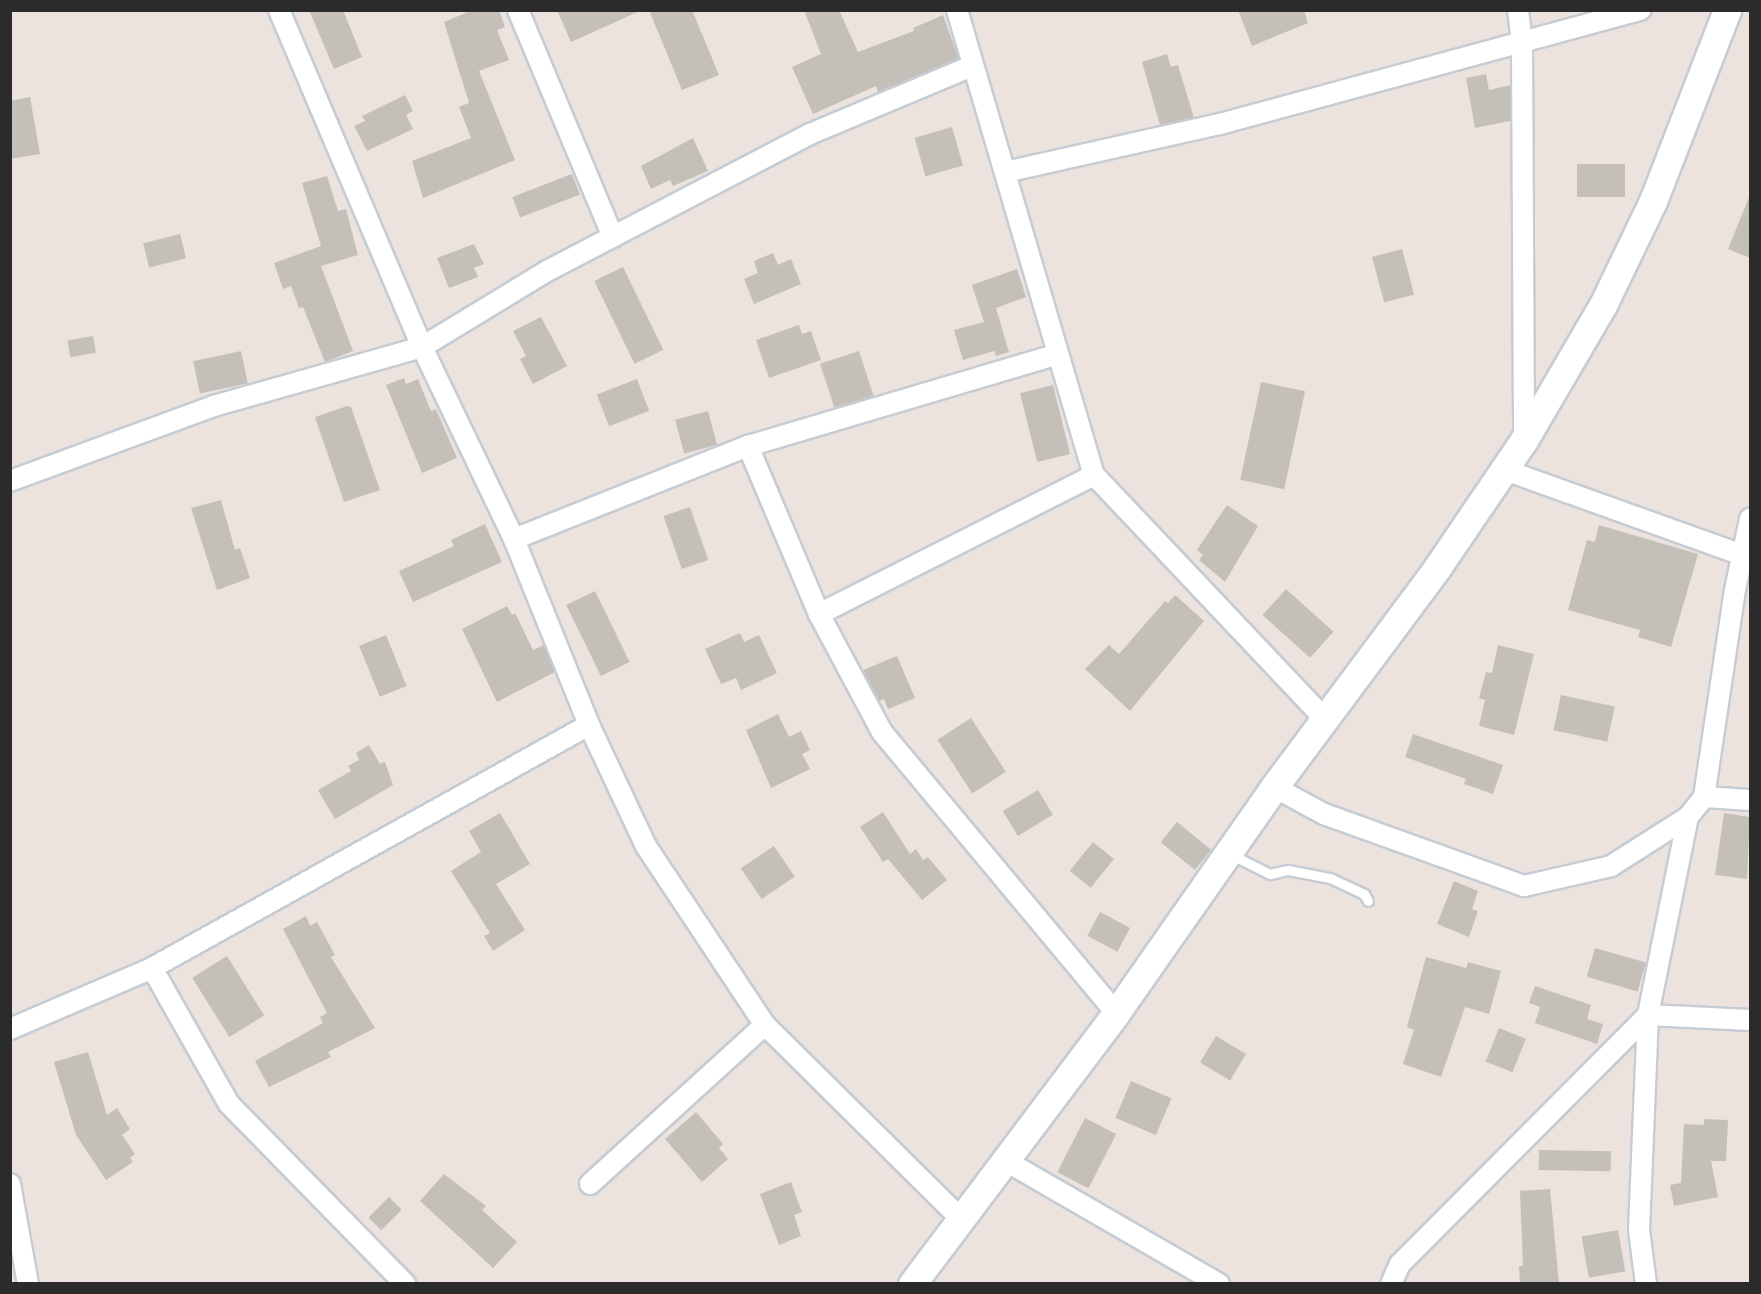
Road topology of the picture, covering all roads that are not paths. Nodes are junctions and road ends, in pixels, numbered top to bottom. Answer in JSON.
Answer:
{"nodes":[{"id":1,"x":279,"y":10,"type":"edge"},
{"id":2,"x":518,"y":10,"type":"edge"},
{"id":3,"x":957,"y":10,"type":"edge"},
{"id":4,"x":1518,"y":10,"type":"edge"},
{"id":5,"x":1641,"y":10,"type":"edge"},
{"id":6,"x":1727,"y":10,"type":"edge"},
{"id":7,"x":1522,"y":45,"type":"junction"},
{"id":8,"x":972,"y":66,"type":"junction"},
{"id":9,"x":1005,"y":172,"type":"junction"},
{"id":10,"x":613,"y":237,"type":"junction"},
{"id":11,"x":422,"y":347,"type":"junction"},
{"id":12,"x":1058,"y":354,"type":"junction"},
{"id":13,"x":1524,"y":440,"type":"junction"},
{"id":14,"x":748,"y":446,"type":"junction"},
{"id":15,"x":1505,"y":470,"type":"junction"},
{"id":16,"x":1094,"y":475,"type":"junction"},
{"id":17,"x":10,"y":481,"type":"edge"},
{"id":18,"x":1750,"y":519,"type":"edge"},
{"id":19,"x":514,"y":539,"type":"junction"},
{"id":20,"x":1742,"y":555,"type":"junction"},
{"id":21,"x":1743,"y":591,"type":"edge"},
{"id":22,"x":819,"y":614,"type":"junction"},
{"id":23,"x":1325,"y":719,"type":"junction"},
{"id":24,"x":589,"y":725,"type":"junction"},
{"id":25,"x":1274,"y":788,"type":"junction"},
{"id":26,"x":1704,"y":797,"type":"junction"},
{"id":27,"x":1750,"y":800,"type":"edge"},
{"id":28,"x":1688,"y":817,"type":"junction"},
{"id":29,"x":1228,"y":853,"type":"junction"},
{"id":30,"x":1368,"y":901,"type":"dead end"},
{"id":31,"x":152,"y":968,"type":"junction"},
{"id":32,"x":1116,"y":1013,"type":"junction"},
{"id":33,"x":1648,"y":1015,"type":"junction"},
{"id":34,"x":1750,"y":1020,"type":"edge"},
{"id":35,"x":765,"y":1025,"type":"junction"},
{"id":36,"x":10,"y":1029,"type":"edge"},
{"id":37,"x":1006,"y":1161,"type":"junction"},
{"id":38,"x":10,"y":1184,"type":"edge"},
{"id":39,"x":590,"y":1184,"type":"dead end"},
{"id":40,"x":961,"y":1219,"type":"junction"},
{"id":41,"x":28,"y":1284,"type":"edge"},
{"id":42,"x":405,"y":1284,"type":"edge"},
{"id":43,"x":912,"y":1284,"type":"edge"},
{"id":44,"x":1219,"y":1284,"type":"edge"},
{"id":45,"x":1391,"y":1284,"type":"edge"},
{"id":46,"x":1646,"y":1284,"type":"edge"}],
"edges":[{"from":1,"to":11,"type":"street"},
{"from":2,"to":10,"type":"street"},
{"from":3,"to":8,"type":"street"},
{"from":4,"to":7,"type":"street"},
{"from":5,"to":7,"type":"street"},
{"from":6,"to":13,"type":"main road"},
{"from":7,"to":9,"type":"street"},
{"from":7,"to":13,"type":"street"},
{"from":8,"to":9,"type":"street"},
{"from":8,"to":10,"type":"street"},
{"from":9,"to":12,"type":"street"},
{"from":10,"to":11,"type":"street"},
{"from":11,"to":17,"type":"street"},
{"from":11,"to":19,"type":"street"},
{"from":12,"to":14,"type":"street"},
{"from":12,"to":16,"type":"street"},
{"from":13,"to":15,"type":"main road"},
{"from":14,"to":19,"type":"street"},
{"from":14,"to":22,"type":"street"},
{"from":15,"to":20,"type":"street"},
{"from":15,"to":23,"type":"main road"},
{"from":16,"to":22,"type":"street"},
{"from":16,"to":23,"type":"street"},
{"from":18,"to":20,"type":"street"},
{"from":19,"to":24,"type":"street"},
{"from":20,"to":21,"type":"street"},
{"from":21,"to":26,"type":"street"},
{"from":22,"to":32,"type":"street"},
{"from":23,"to":25,"type":"main road"},
{"from":24,"to":31,"type":"street"},
{"from":24,"to":35,"type":"street"},
{"from":25,"to":28,"type":"street"},
{"from":25,"to":29,"type":"main road"},
{"from":26,"to":27,"type":"street"},
{"from":26,"to":28,"type":"street"},
{"from":28,"to":33,"type":"street"},
{"from":29,"to":30,"type":"lane"},
{"from":29,"to":32,"type":"main road"},
{"from":31,"to":36,"type":"street"},
{"from":31,"to":42,"type":"street"},
{"from":32,"to":37,"type":"main road"},
{"from":33,"to":34,"type":"street"},
{"from":33,"to":45,"type":"street"},
{"from":33,"to":46,"type":"street"},
{"from":35,"to":39,"type":"street"},
{"from":35,"to":40,"type":"street"},
{"from":37,"to":40,"type":"main road"},
{"from":37,"to":44,"type":"street"},
{"from":38,"to":41,"type":"street"},
{"from":40,"to":43,"type":"main road"}]}
